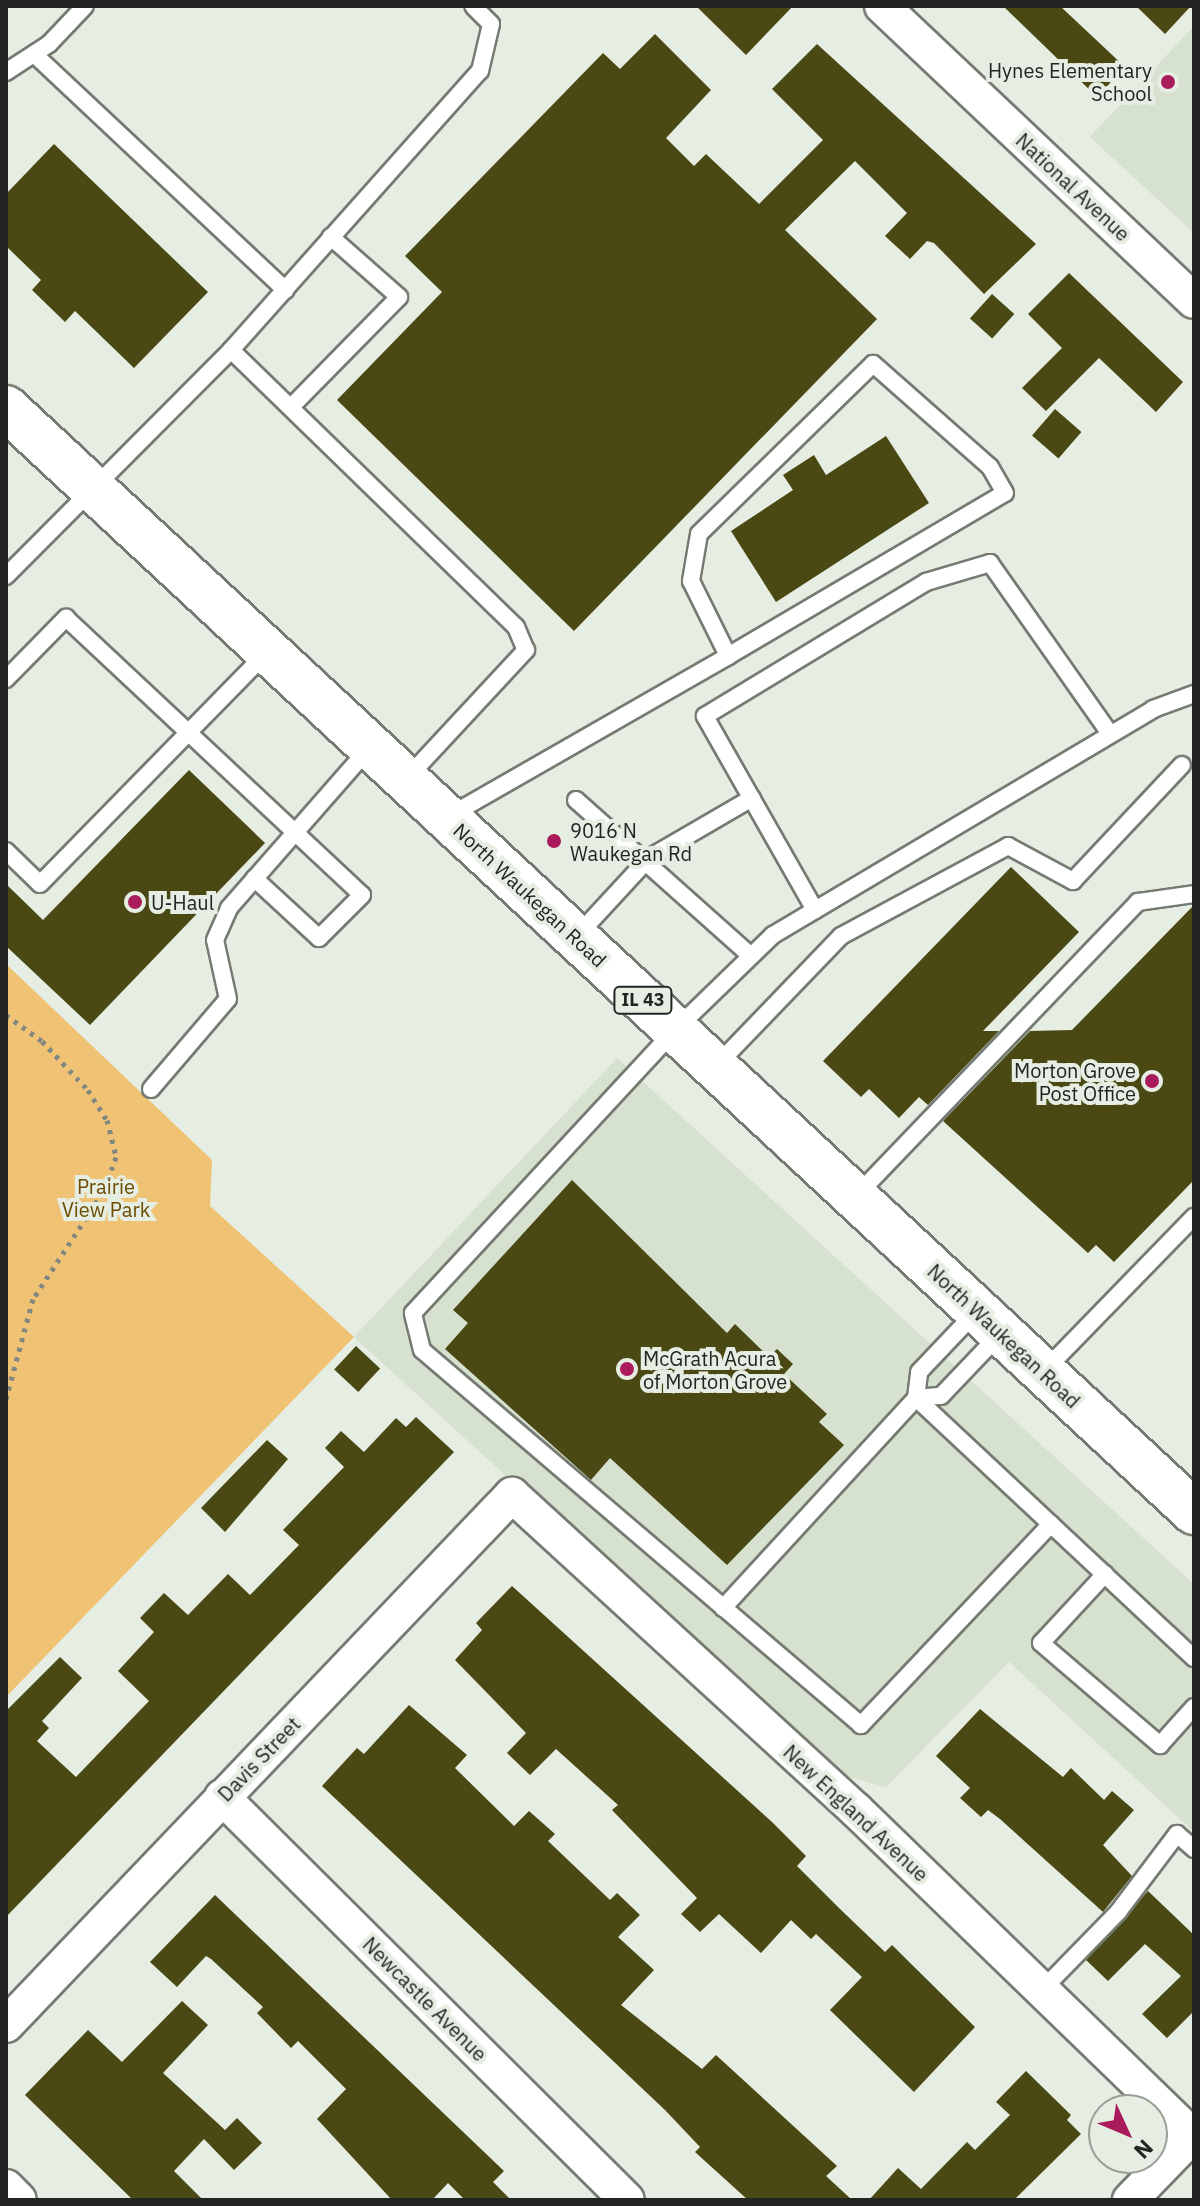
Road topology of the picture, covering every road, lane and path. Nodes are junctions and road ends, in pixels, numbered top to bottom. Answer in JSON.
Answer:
{"nodes":[{"id":1,"x":85,"y":6,"type":"edge"},
{"id":2,"x":473,"y":6,"type":"edge"},
{"id":3,"x":882,"y":6,"type":"edge"},
{"id":4,"x":34,"y":54,"type":"junction"},
{"id":5,"x":6,"y":72,"type":"edge"},
{"id":6,"x":331,"y":237,"type":"junction"},
{"id":7,"x":285,"y":290,"type":"junction"},
{"id":8,"x":1194,"y":301,"type":"edge"},
{"id":9,"x":231,"y":350,"type":"junction"},
{"id":10,"x":291,"y":407,"type":"junction"},
{"id":11,"x":9,"y":415,"type":"edge"},
{"id":12,"x":92,"y":488,"type":"junction"},
{"id":13,"x":6,"y":576,"type":"edge"},
{"id":14,"x":268,"y":651,"type":"junction"},
{"id":15,"x":728,"y":656,"type":"junction"},
{"id":16,"x":6,"y":679,"type":"edge"},
{"id":17,"x":1194,"y":694,"type":"edge"},
{"id":18,"x":189,"y":733,"type":"junction"},
{"id":19,"x":1110,"y":734,"type":"junction"},
{"id":20,"x":370,"y":747,"type":"junction"},
{"id":21,"x":1182,"y":765,"type":"dead end"},
{"id":22,"x":406,"y":780,"type":"junction"},
{"id":23,"x":752,"y":798,"type":"junction"},
{"id":24,"x":576,"y":800,"type":"dead end"},
{"id":25,"x":446,"y":817,"type":"junction"},
{"id":26,"x":295,"y":831,"type":"junction"},
{"id":27,"x":6,"y":851,"type":"edge"},
{"id":28,"x":645,"y":862,"type":"junction"},
{"id":29,"x":254,"y":878,"type":"junction"},
{"id":30,"x":1194,"y":894,"type":"edge"},
{"id":31,"x":815,"y":910,"type":"junction"},
{"id":32,"x":575,"y":937,"type":"junction"},
{"id":33,"x":751,"y":956,"type":"junction"},
{"id":34,"x":6,"y":1015,"type":"edge"},
{"id":35,"x":675,"y":1030,"type":"junction"},
{"id":36,"x":715,"y":1067,"type":"junction"},
{"id":37,"x":151,"y":1089,"type":"dead end"},
{"id":38,"x":855,"y":1197,"type":"junction"},
{"id":39,"x":1194,"y":1217,"type":"edge"},
{"id":40,"x":989,"y":1322,"type":"junction"},
{"id":41,"x":1043,"y":1372,"type":"junction"},
{"id":42,"x":916,"y":1398,"type":"junction"},
{"id":43,"x":6,"y":1399,"type":"edge"},
{"id":44,"x":512,"y":1495,"type":"joint"},
{"id":45,"x":1193,"y":1510,"type":"edge"},
{"id":46,"x":1051,"y":1524,"type":"junction"},
{"id":47,"x":1105,"y":1574,"type":"junction"},
{"id":48,"x":723,"y":1608,"type":"junction"},
{"id":49,"x":1194,"y":1658,"type":"edge"},
{"id":50,"x":1194,"y":1707,"type":"edge"},
{"id":51,"x":222,"y":1797,"type":"junction"},
{"id":52,"x":1194,"y":1849,"type":"edge"},
{"id":53,"x":1042,"y":1990,"type":"junction"},
{"id":54,"x":6,"y":2025,"type":"edge"},
{"id":55,"x":1193,"y":2136,"type":"edge"},
{"id":56,"x":6,"y":2187,"type":"edge"},
{"id":57,"x":19,"y":2200,"type":"edge"},
{"id":58,"x":627,"y":2200,"type":"edge"},
{"id":59,"x":1130,"y":2200,"type":"edge"}],
"edges":[{"from":1,"to":4,"type":"lane"},
{"from":2,"to":6,"type":"lane"},
{"from":3,"to":8,"type":"street","name":"National Avenue"},
{"from":4,"to":5,"type":"lane"},
{"from":4,"to":7,"type":"lane"},
{"from":6,"to":7,"type":"lane"},
{"from":6,"to":10,"type":"lane"},
{"from":7,"to":9,"type":"lane"},
{"from":9,"to":10,"type":"lane"},
{"from":9,"to":12,"type":"lane"},
{"from":10,"to":22,"type":"lane"},
{"from":11,"to":12,"type":"main road","name":"North Waukegan Road","number":"IL 43"},
{"from":12,"to":13,"type":"lane"},
{"from":12,"to":14,"type":"main road","name":"North Waukegan Road","number":"IL 43"},
{"from":14,"to":18,"type":"lane"},
{"from":14,"to":20,"type":"main road","name":"North Waukegan Road","number":"IL 43"},
{"from":15,"to":15,"type":"lane"},
{"from":15,"to":25,"type":"lane"},
{"from":16,"to":18,"type":"lane"},
{"from":17,"to":19,"type":"lane"},
{"from":18,"to":26,"type":"lane"},
{"from":18,"to":27,"type":"lane"},
{"from":19,"to":23,"type":"lane"},
{"from":19,"to":31,"type":"lane"},
{"from":20,"to":22,"type":"main road","name":"North Waukegan Road","number":"IL 43"},
{"from":20,"to":26,"type":"lane"},
{"from":21,"to":36,"type":"lane"},
{"from":22,"to":25,"type":"main road","name":"North Waukegan Road","number":"IL 43"},
{"from":23,"to":28,"type":"lane"},
{"from":23,"to":31,"type":"lane"},
{"from":24,"to":28,"type":"lane"},
{"from":25,"to":32,"type":"main road","name":"North Waukegan Road","number":"IL 43"},
{"from":26,"to":29,"type":"lane"},
{"from":26,"to":29,"type":"lane"},
{"from":28,"to":32,"type":"lane"},
{"from":28,"to":33,"type":"lane"},
{"from":29,"to":37,"type":"lane"},
{"from":30,"to":38,"type":"lane"},
{"from":31,"to":33,"type":"lane"},
{"from":32,"to":35,"type":"main road","name":"North Waukegan Road","number":"IL 43"},
{"from":33,"to":35,"type":"lane"},
{"from":34,"to":43,"type":"path"},
{"from":35,"to":36,"type":"main road","name":"North Waukegan Road","number":"IL 43"},
{"from":35,"to":48,"type":"lane"},
{"from":36,"to":38,"type":"main road","name":"North Waukegan Road","number":"IL 43"},
{"from":38,"to":40,"type":"main road","name":"North Waukegan Road","number":"IL 43"},
{"from":39,"to":41,"type":"lane"},
{"from":40,"to":41,"type":"main road","name":"North Waukegan Road","number":"IL 43"},
{"from":40,"to":42,"type":"lane"},
{"from":40,"to":42,"type":"lane"},
{"from":41,"to":45,"type":"main road","name":"North Waukegan Road","number":"IL 43"},
{"from":42,"to":46,"type":"lane"},
{"from":42,"to":48,"type":"lane"},
{"from":44,"to":51,"type":"street","name":"Davis Street"},
{"from":44,"to":53,"type":"street","name":"New England Avenue"},
{"from":46,"to":47,"type":"lane"},
{"from":46,"to":48,"type":"lane"},
{"from":47,"to":49,"type":"lane"},
{"from":47,"to":50,"type":"lane"},
{"from":51,"to":54,"type":"street","name":"Davis Street"},
{"from":51,"to":58,"type":"street","name":"Newcastle Avenue"},
{"from":52,"to":53,"type":"lane"},
{"from":53,"to":55,"type":"street","name":"New England Avenue"},
{"from":55,"to":59,"type":"street"},
{"from":56,"to":57,"type":"street"}]}
